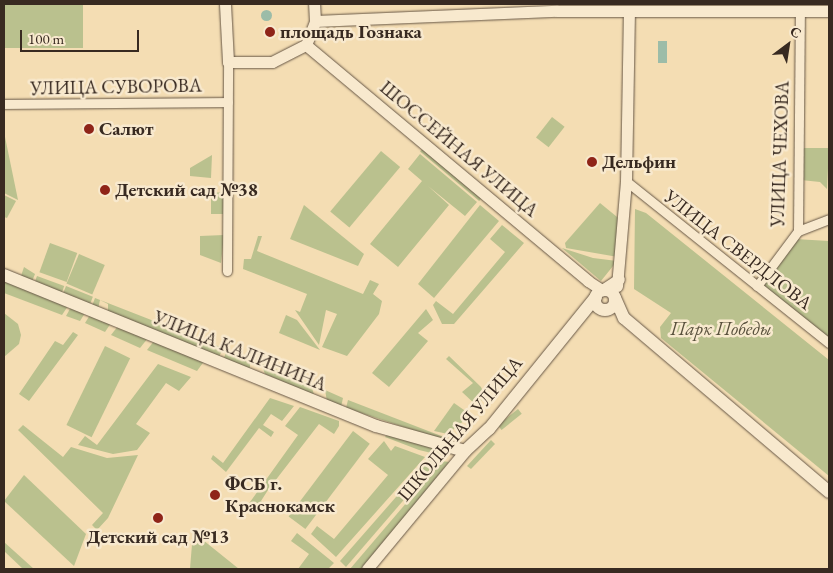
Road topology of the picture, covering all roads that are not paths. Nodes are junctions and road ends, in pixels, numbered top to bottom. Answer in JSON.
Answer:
{"nodes":[{"id":1,"x":225,"y":4,"type":"edge"},
{"id":2,"x":314,"y":4,"type":"edge"},
{"id":3,"x":629,"y":7,"type":"edge"},
{"id":4,"x":800,"y":11,"type":"junction"},
{"id":5,"x":829,"y":11,"type":"edge"},
{"id":6,"x":315,"y":21,"type":"junction"},
{"id":7,"x":306,"y":45,"type":"junction"},
{"id":8,"x":228,"y":62,"type":"junction"},
{"id":9,"x":228,"y":102,"type":"junction"},
{"id":10,"x":4,"y":104,"type":"edge"},
{"id":11,"x":626,"y":181,"type":"junction"},
{"id":12,"x":829,"y":219,"type":"edge"},
{"id":13,"x":798,"y":231,"type":"junction"},
{"id":14,"x":226,"y":271,"type":"dead end"},
{"id":15,"x":4,"y":275,"type":"edge"},
{"id":16,"x":619,"y":279,"type":"junction"},
{"id":17,"x":757,"y":286,"type":"junction"},
{"id":18,"x":599,"y":294,"type":"junction"},
{"id":19,"x":615,"y":298,"type":"junction"},
{"id":20,"x":604,"y":310,"type":"junction"},
{"id":21,"x":583,"y":314,"type":"junction"},
{"id":22,"x":624,"y":318,"type":"junction"},
{"id":23,"x":829,"y":343,"type":"edge"},
{"id":24,"x":465,"y":451,"type":"junction"},
{"id":25,"x":829,"y":492,"type":"edge"},
{"id":26,"x":367,"y":569,"type":"edge"}],
"edges":[{"from":1,"to":8,"type":"street"},
{"from":2,"to":6,"type":"street"},
{"from":3,"to":4,"type":"street"},
{"from":3,"to":6,"type":"street"},
{"from":3,"to":11,"type":"street"},
{"from":4,"to":5,"type":"street"},
{"from":4,"to":13,"type":"street","name":"УЛИЦА ЧЕХОВА"},
{"from":6,"to":7,"type":"street"},
{"from":7,"to":8,"type":"street"},
{"from":7,"to":18,"type":"street","name":"ШОССЕЙНАЯ УЛИЦА"},
{"from":8,"to":9,"type":"street"},
{"from":9,"to":10,"type":"street","name":"УЛИЦА СУВОРОВА"},
{"from":9,"to":14,"type":"street"},
{"from":11,"to":16,"type":"street"},
{"from":11,"to":17,"type":"street","name":"УЛИЦА СВЕРДЛОВА"},
{"from":12,"to":13,"type":"street"},
{"from":13,"to":17,"type":"street","name":"УЛИЦА ЧЕХОВА"},
{"from":15,"to":24,"type":"main road","name":"УЛИЦА КАЛИНИНА"},
{"from":16,"to":18,"type":"street"},
{"from":16,"to":19,"type":"street"},
{"from":17,"to":23,"type":"street","name":"УЛИЦА СВЕРДЛОВА"},
{"from":18,"to":19,"type":"main road"},
{"from":18,"to":20,"type":"main road"},
{"from":18,"to":21,"type":"main road","name":"ШКОЛЬНАЯ УЛИЦА"},
{"from":19,"to":20,"type":"main road"},
{"from":19,"to":22,"type":"main road"},
{"from":20,"to":21,"type":"main road"},
{"from":20,"to":22,"type":"main road"},
{"from":21,"to":24,"type":"main road","name":"ШКОЛЬНАЯ УЛИЦА"},
{"from":22,"to":25,"type":"main road"},
{"from":24,"to":26,"type":"street","name":"ШКОЛЬНАЯ УЛИЦА"}]}
